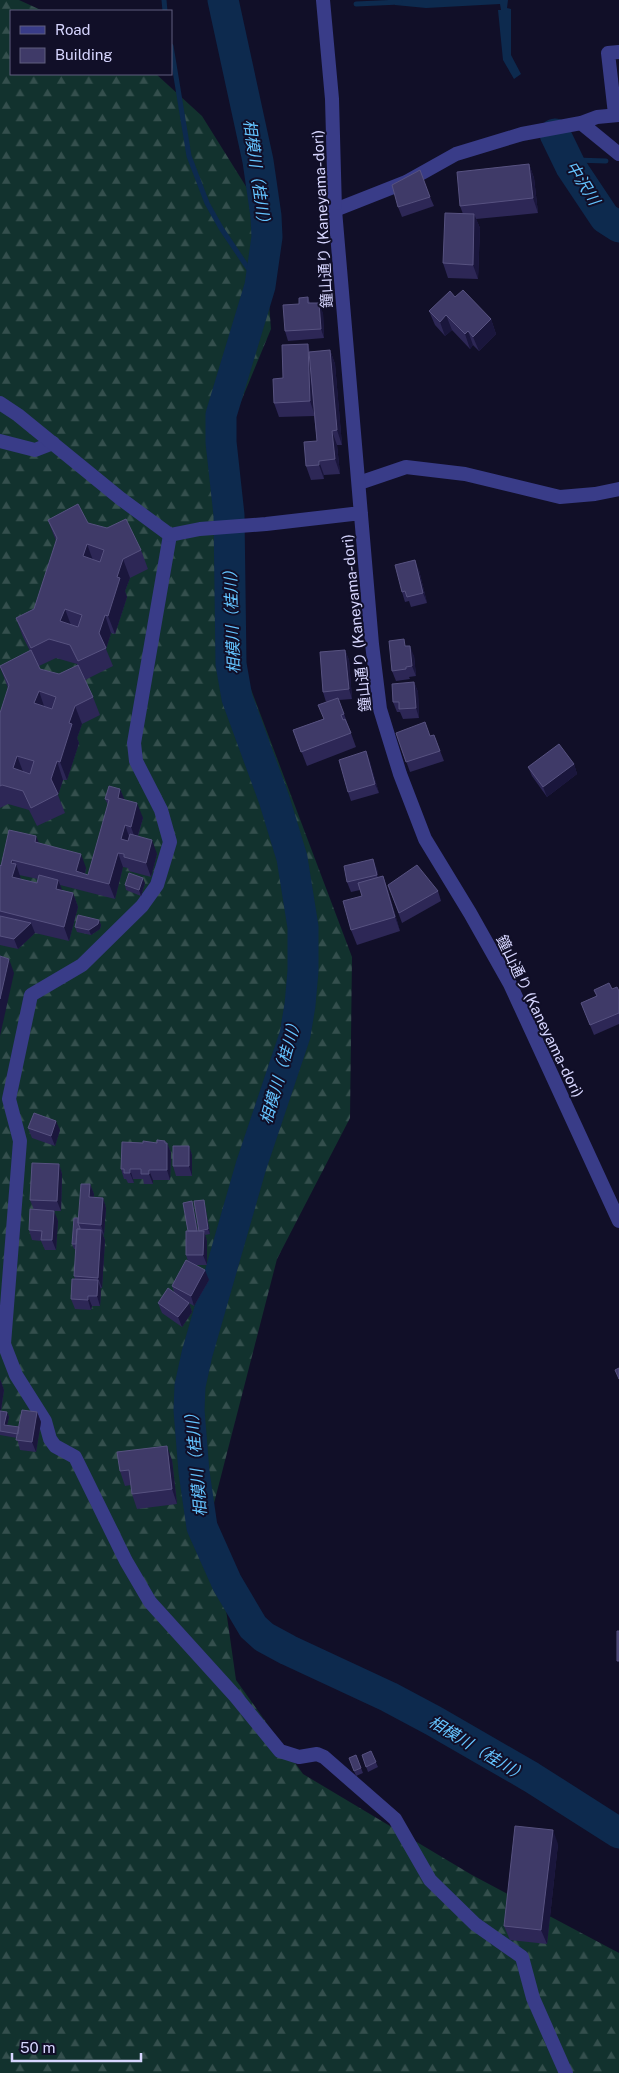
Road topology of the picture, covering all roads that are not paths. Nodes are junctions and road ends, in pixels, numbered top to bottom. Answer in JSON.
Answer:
{"nodes":[{"id":1,"x":323,"y":0,"type":"edge"},
{"id":2,"x":619,"y":52,"type":"edge"},
{"id":3,"x":617,"y":115,"type":"edge"},
{"id":4,"x":581,"y":123,"type":"junction"},
{"id":5,"x":619,"y":154,"type":"edge"},
{"id":6,"x":335,"y":210,"type":"junction"},
{"id":7,"x":0,"y":403,"type":"edge"},
{"id":8,"x":0,"y":441,"type":"edge"},
{"id":9,"x":53,"y":444,"type":"junction"},
{"id":10,"x":359,"y":483,"type":"junction"},
{"id":11,"x":619,"y":489,"type":"edge"},
{"id":12,"x":361,"y":513,"type":"junction"},
{"id":13,"x":170,"y":535,"type":"junction"},
{"id":14,"x":614,"y":1199,"type":"edge"},
{"id":15,"x":619,"y":1221,"type":"edge"},
{"id":16,"x":566,"y":2073,"type":"edge"}],
"edges":[{"from":1,"to":6,"type":"street","name":"鐘山通り (Kaneyama-dori)"},
{"from":2,"to":3,"type":"street"},
{"from":3,"to":4,"type":"street"},
{"from":4,"to":5,"type":"street"},
{"from":4,"to":6,"type":"street"},
{"from":6,"to":10,"type":"street","name":"鐘山通り (Kaneyama-dori)"},
{"from":7,"to":9,"type":"street"},
{"from":8,"to":9,"type":"street"},
{"from":9,"to":13,"type":"street"},
{"from":10,"to":11,"type":"street"},
{"from":10,"to":12,"type":"street","name":"鐘山通り (Kaneyama-dori)"},
{"from":12,"to":13,"type":"street"},
{"from":12,"to":14,"type":"street","name":"鐘山通り (Kaneyama-dori)"},
{"from":13,"to":16,"type":"street"},
{"from":14,"to":15,"type":"street","name":"鐘山通り (Kaneyama-dori)"}]}
